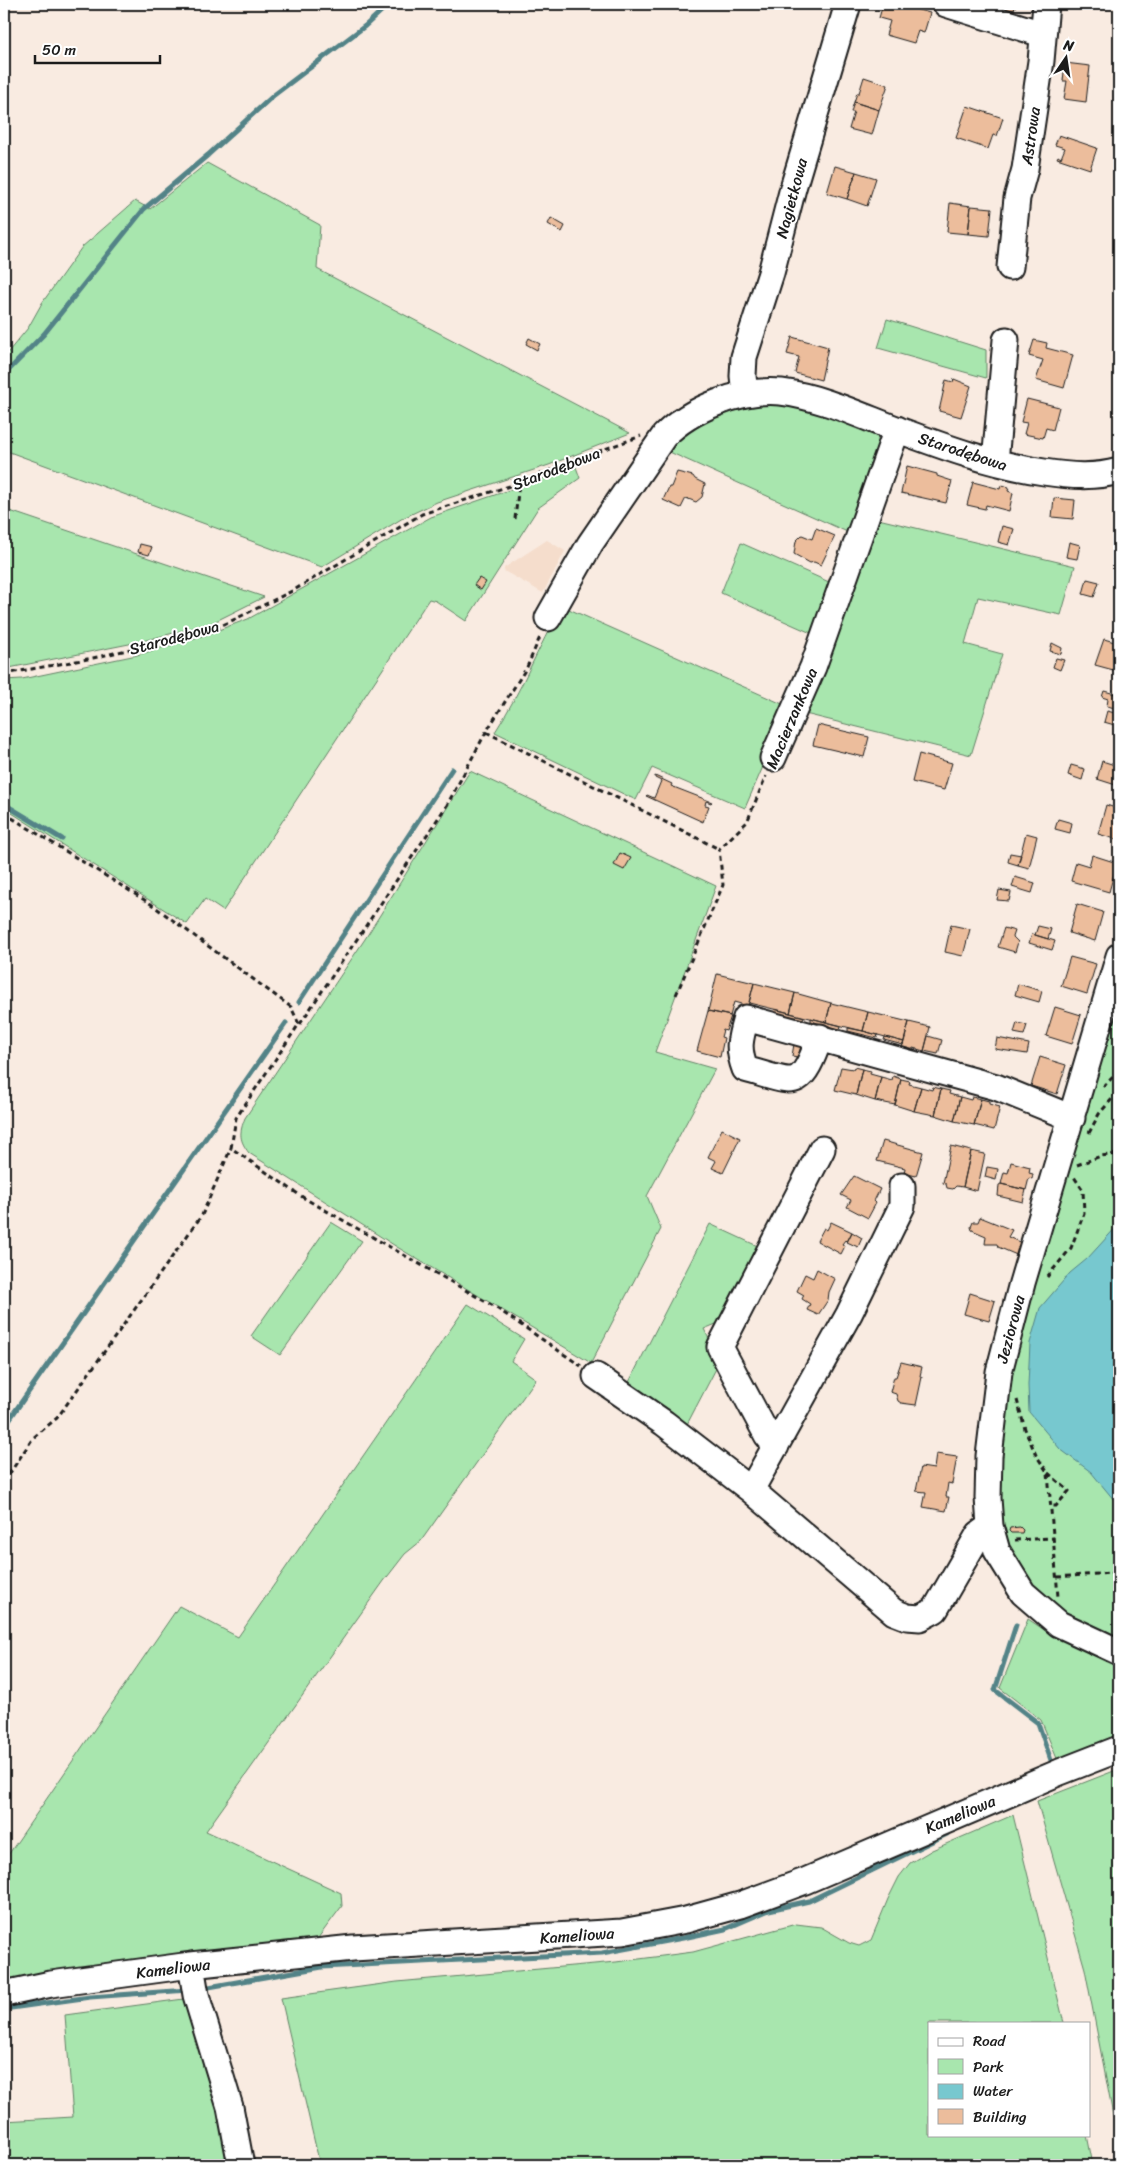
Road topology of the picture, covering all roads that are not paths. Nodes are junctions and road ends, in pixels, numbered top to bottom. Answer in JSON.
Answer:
{"nodes":[{"id":1,"x":848,"y":4,"type":"edge"},
{"id":2,"x":946,"y":4,"type":"edge"},
{"id":3,"x":1046,"y":4,"type":"edge"},
{"id":4,"x":1042,"y":34,"type":"junction"},
{"id":5,"x":1010,"y":267,"type":"dead end"},
{"id":6,"x":1006,"y":340,"type":"dead end"},
{"id":7,"x":745,"y":394,"type":"junction"},
{"id":8,"x":897,"y":429,"type":"junction"},
{"id":9,"x":995,"y":462,"type":"junction"},
{"id":10,"x":1119,"y":471,"type":"edge"},
{"id":11,"x":548,"y":618,"type":"road end"},
{"id":12,"x":773,"y":758,"type":"road end"},
{"id":13,"x":1119,"y":956,"type":"edge"},
{"id":14,"x":820,"y":1038,"type":"dead end"},
{"id":15,"x":1072,"y":1118,"type":"junction"},
{"id":16,"x":822,"y":1150,"type":"dead end"},
{"id":17,"x":902,"y":1186,"type":"dead end"},
{"id":18,"x":596,"y":1376,"type":"road end"},
{"id":19,"x":776,"y":1446,"type":"junction"},
{"id":20,"x":750,"y":1490,"type":"junction"},
{"id":21,"x":992,"y":1534,"type":"junction"},
{"id":22,"x":1119,"y":1652,"type":"edge"},
{"id":23,"x":1119,"y":1749,"type":"edge"},
{"id":24,"x":191,"y":1965,"type":"junction"},
{"id":25,"x":4,"y":1994,"type":"edge"},
{"id":26,"x":241,"y":2165,"type":"edge"}],
"edges":[{"from":1,"to":7,"type":"street","name":"Nagietkowa"},
{"from":2,"to":4,"type":"street"},
{"from":3,"to":4,"type":"street","name":"Astrowa"},
{"from":4,"to":5,"type":"street","name":"Astrowa"},
{"from":6,"to":9,"type":"street"},
{"from":7,"to":8,"type":"street","name":"Starodębowa"},
{"from":7,"to":11,"type":"street","name":"Starodębowa"},
{"from":8,"to":9,"type":"street","name":"Starodębowa"},
{"from":8,"to":12,"type":"street","name":"Macierzankowa"},
{"from":9,"to":10,"type":"street","name":"Starodębowa"},
{"from":13,"to":15,"type":"street","name":"Jeziorowa"},
{"from":14,"to":15,"type":"street"},
{"from":15,"to":21,"type":"street","name":"Jeziorowa"},
{"from":16,"to":19,"type":"street"},
{"from":17,"to":19,"type":"street"},
{"from":18,"to":20,"type":"street"},
{"from":19,"to":20,"type":"street"},
{"from":20,"to":21,"type":"street"},
{"from":21,"to":22,"type":"street","name":"Jeziorowa"},
{"from":23,"to":24,"type":"street","name":"Kameliowa"},
{"from":24,"to":25,"type":"street","name":"Kameliowa"},
{"from":24,"to":26,"type":"street"}]}
